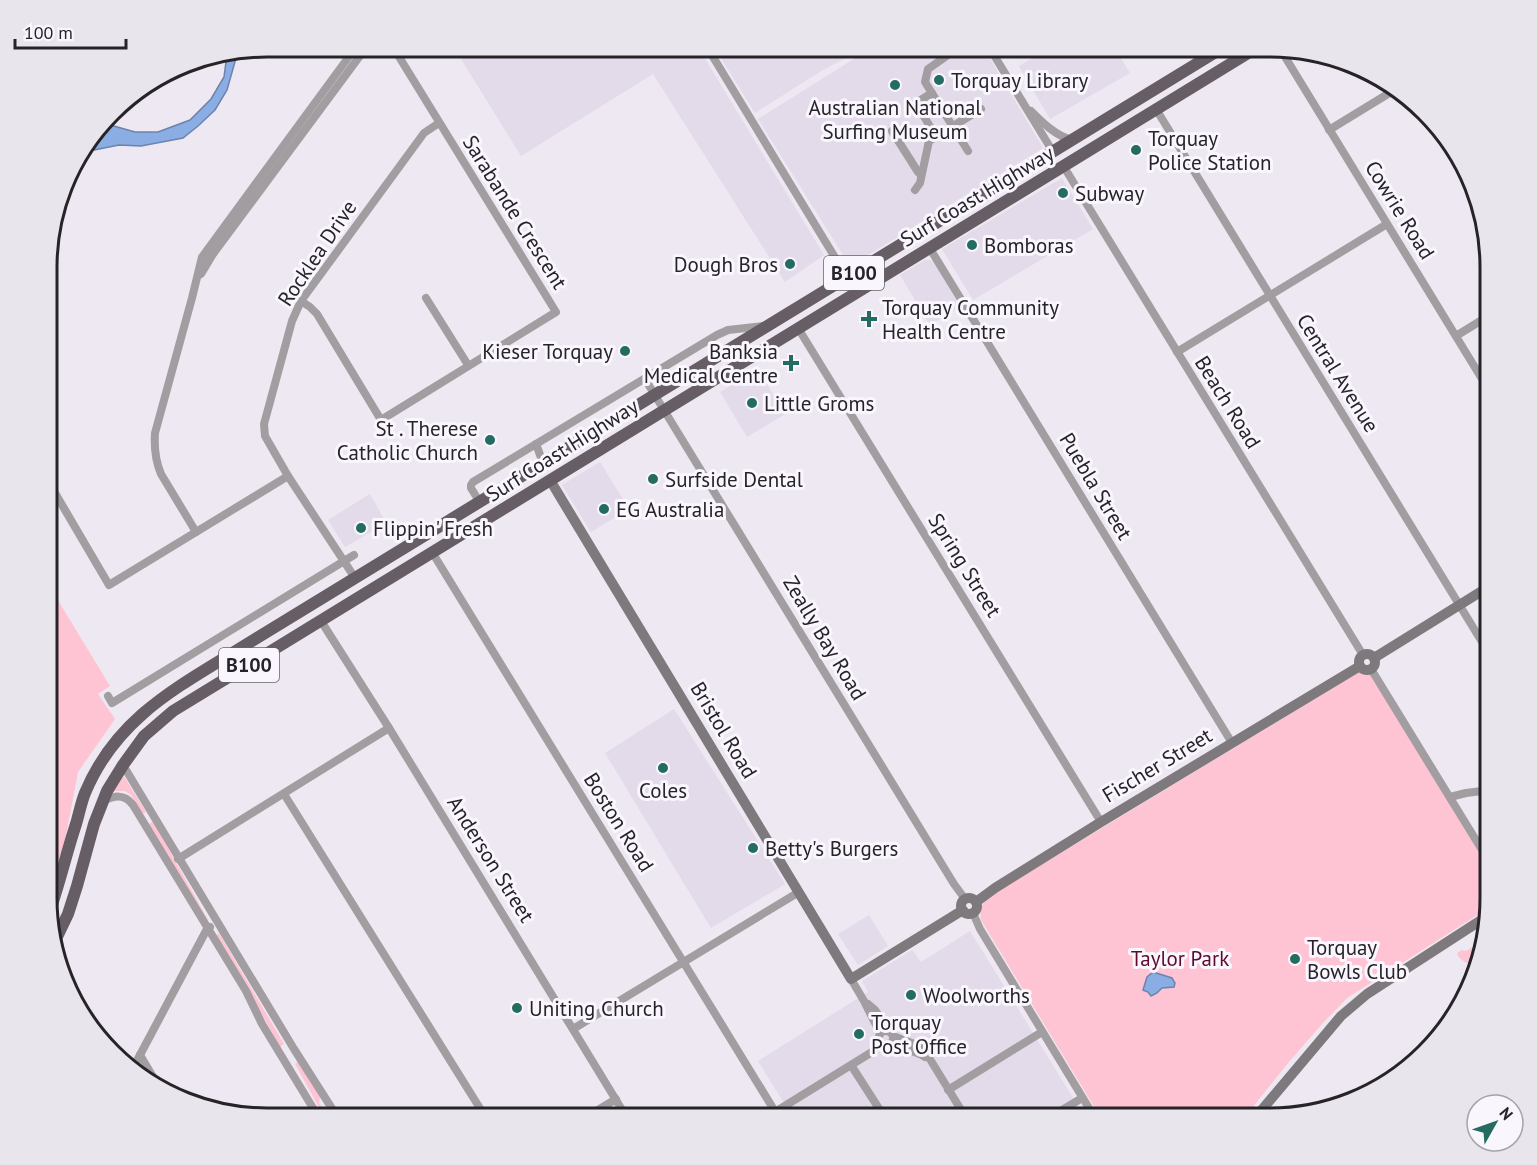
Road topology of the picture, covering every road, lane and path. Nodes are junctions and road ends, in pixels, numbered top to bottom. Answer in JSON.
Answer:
{"nodes":[{"id":1,"x":348,"y":57,"type":"edge"},
{"id":2,"x":359,"y":57,"type":"edge"},
{"id":3,"x":400,"y":57,"type":"edge"},
{"id":4,"x":713,"y":57,"type":"edge"},
{"id":5,"x":945,"y":57,"type":"edge"},
{"id":6,"x":995,"y":57,"type":"edge"},
{"id":7,"x":1208,"y":57,"type":"edge"},
{"id":8,"x":1242,"y":57,"type":"edge"},
{"id":9,"x":1285,"y":57,"type":"edge"},
{"id":10,"x":932,"y":93,"type":"junction"},
{"id":11,"x":1389,"y":93,"type":"edge"},
{"id":12,"x":1019,"y":96,"type":"junction"},
{"id":13,"x":981,"y":109,"type":"dead end"},
{"id":14,"x":1156,"y":110,"type":"junction"},
{"id":15,"x":439,"y":123,"type":"junction"},
{"id":16,"x":953,"y":126,"type":"junction"},
{"id":17,"x":1329,"y":130,"type":"junction"},
{"id":18,"x":892,"y":131,"type":"dead end"},
{"id":19,"x":1072,"y":140,"type":"junction"},
{"id":20,"x":929,"y":141,"type":"junction"},
{"id":21,"x":968,"y":151,"type":"dead end"},
{"id":22,"x":1053,"y":152,"type":"junction"},
{"id":23,"x":1064,"y":167,"type":"junction"},
{"id":24,"x":921,"y":175,"type":"junction"},
{"id":25,"x":915,"y":190,"type":"dead end"},
{"id":26,"x":1387,"y":224,"type":"junction"},
{"id":27,"x":929,"y":247,"type":"junction"},
{"id":28,"x":848,"y":278,"type":"junction"},
{"id":29,"x":856,"y":292,"type":"junction"},
{"id":30,"x":1270,"y":295,"type":"junction"},
{"id":31,"x":192,"y":298,"type":"junction"},
{"id":32,"x":426,"y":298,"type":"dead end"},
{"id":33,"x":301,"y":301,"type":"junction"},
{"id":34,"x":1480,"y":321,"type":"edge"},
{"id":35,"x":771,"y":324,"type":"junction"},
{"id":36,"x":798,"y":328,"type":"junction"},
{"id":37,"x":1456,"y":336,"type":"junction"},
{"id":38,"x":1177,"y":352,"type":"junction"},
{"id":39,"x":468,"y":365,"type":"junction"},
{"id":40,"x":1480,"y":376,"type":"edge"},
{"id":41,"x":645,"y":379,"type":"junction"},
{"id":42,"x":655,"y":394,"type":"junction"},
{"id":43,"x":664,"y":410,"type":"junction"},
{"id":44,"x":536,"y":444,"type":"junction"},
{"id":45,"x":543,"y":462,"type":"junction"},
{"id":46,"x":288,"y":476,"type":"junction"},
{"id":47,"x":550,"y":480,"type":"junction"},
{"id":48,"x":57,"y":496,"type":"edge"},
{"id":49,"x":479,"y":501,"type":"junction"},
{"id":50,"x":196,"y":532,"type":"junction"},
{"id":51,"x":432,"y":552,"type":"junction"},
{"id":52,"x":354,"y":555,"type":"dead end"},
{"id":53,"x":343,"y":561,"type":"junction"},
{"id":54,"x":355,"y":578,"type":"junction"},
{"id":55,"x":366,"y":592,"type":"junction"},
{"id":56,"x":1480,"y":592,"type":"edge"},
{"id":57,"x":311,"y":605,"type":"junction"},
{"id":58,"x":1460,"y":605,"type":"junction"},
{"id":59,"x":321,"y":621,"type":"junction"},
{"id":60,"x":1480,"y":638,"type":"edge"},
{"id":61,"x":1367,"y":662,"type":"junction"},
{"id":62,"x":112,"y":703,"type":"dead end"},
{"id":63,"x":389,"y":728,"type":"junction"},
{"id":64,"x":1232,"y":743,"type":"junction"},
{"id":65,"x":123,"y":765,"type":"junction"},
{"id":66,"x":1480,"y":791,"type":"edge"},
{"id":67,"x":284,"y":794,"type":"junction"},
{"id":68,"x":1450,"y":797,"type":"junction"},
{"id":69,"x":102,"y":801,"type":"junction"},
{"id":70,"x":152,"y":814,"type":"junction"},
{"id":71,"x":143,"y":822,"type":"junction"},
{"id":72,"x":1101,"y":822,"type":"junction"},
{"id":73,"x":1480,"y":846,"type":"edge"},
{"id":74,"x":178,"y":859,"type":"junction"},
{"id":75,"x":57,"y":886,"type":"edge"},
{"id":76,"x":799,"y":892,"type":"junction"},
{"id":77,"x":969,"y":906,"type":"junction"},
{"id":78,"x":1479,"y":922,"type":"edge"},
{"id":79,"x":217,"y":923,"type":"junction"},
{"id":80,"x":207,"y":929,"type":"junction"},
{"id":81,"x":60,"y":931,"type":"edge"},
{"id":82,"x":683,"y":962,"type":"junction"},
{"id":83,"x":851,"y":979,"type":"junction"},
{"id":84,"x":864,"y":1001,"type":"junction"},
{"id":85,"x":573,"y":1029,"type":"junction"},
{"id":86,"x":1042,"y":1032,"type":"junction"},
{"id":87,"x":880,"y":1033,"type":"junction"},
{"id":88,"x":891,"y":1034,"type":"junction"},
{"id":89,"x":885,"y":1044,"type":"junction"},
{"id":90,"x":294,"y":1049,"type":"junction"},
{"id":91,"x":140,"y":1055,"type":"junction"},
{"id":92,"x":281,"y":1056,"type":"junction"},
{"id":93,"x":136,"y":1062,"type":"edge"},
{"id":94,"x":851,"y":1065,"type":"junction"},
{"id":95,"x":934,"y":1067,"type":"junction"},
{"id":96,"x":151,"y":1074,"type":"edge"},
{"id":97,"x":948,"y":1090,"type":"junction"},
{"id":98,"x":1082,"y":1098,"type":"junction"},
{"id":99,"x":616,"y":1100,"type":"junction"},
{"id":100,"x":313,"y":1108,"type":"edge"},
{"id":101,"x":332,"y":1108,"type":"edge"},
{"id":102,"x":480,"y":1108,"type":"edge"},
{"id":103,"x":602,"y":1108,"type":"edge"},
{"id":104,"x":621,"y":1108,"type":"edge"},
{"id":105,"x":773,"y":1108,"type":"edge"},
{"id":106,"x":787,"y":1108,"type":"edge"},
{"id":107,"x":879,"y":1108,"type":"edge"},
{"id":108,"x":960,"y":1108,"type":"edge"},
{"id":109,"x":1066,"y":1108,"type":"edge"},
{"id":110,"x":1088,"y":1108,"type":"edge"},
{"id":111,"x":1264,"y":1108,"type":"edge"}],
"edges":[{"from":1,"to":31,"type":"street"},
{"from":2,"to":31,"type":"street"},
{"from":3,"to":15,"type":"street","name":"Sarabande Crescent"},
{"from":4,"to":28,"type":"street"},
{"from":5,"to":10,"type":"street"},
{"from":6,"to":12,"type":"street"},
{"from":7,"to":19,"type":"main road","name":"Surf Coast Highway","number":"B100"},
{"from":8,"to":14,"type":"main road","name":"Surf Coast Highway","number":"B100"},
{"from":9,"to":17,"type":"street","name":"Cowrie Road"},
{"from":10,"to":16,"type":"street"},
{"from":10,"to":20,"type":"street"},
{"from":11,"to":17,"type":"street"},
{"from":12,"to":19,"type":"street"},
{"from":12,"to":22,"type":"street"},
{"from":13,"to":16,"type":"street"},
{"from":14,"to":23,"type":"main road","name":"Surf Coast Highway","number":"B100"},
{"from":14,"to":30,"type":"street","name":"Central Avenue"},
{"from":15,"to":33,"type":"street","name":"Rocklea Drive"},
{"from":15,"to":39,"type":"street","name":"Sarabande Crescent"},
{"from":16,"to":20,"type":"street"},
{"from":16,"to":21,"type":"street"},
{"from":17,"to":26,"type":"street","name":"Cowrie Road"},
{"from":18,"to":24,"type":"street"},
{"from":19,"to":22,"type":"main road","name":"Surf Coast Highway","number":"B100"},
{"from":20,"to":24,"type":"street"},
{"from":22,"to":23,"type":"main road"},
{"from":22,"to":28,"type":"main road","name":"Surf Coast Highway","number":"B100"},
{"from":23,"to":27,"type":"main road","name":"Surf Coast Highway","number":"B100"},
{"from":23,"to":38,"type":"street","name":"Beach Road"},
{"from":24,"to":25,"type":"street"},
{"from":26,"to":30,"type":"street"},
{"from":26,"to":37,"type":"street","name":"Cowrie Road"},
{"from":27,"to":29,"type":"main road","name":"Surf Coast Highway","number":"B100"},
{"from":27,"to":64,"type":"street","name":"Puebla Street"},
{"from":28,"to":29,"type":"street"},
{"from":28,"to":35,"type":"main road","name":"Surf Coast Highway","number":"B100"},
{"from":29,"to":36,"type":"main road","name":"Surf Coast Highway","number":"B100"},
{"from":30,"to":38,"type":"street"},
{"from":30,"to":58,"type":"street","name":"Central Avenue"},
{"from":31,"to":50,"type":"street"},
{"from":32,"to":39,"type":"street"},
{"from":33,"to":39,"type":"street","name":"Sarabande Crescent"},
{"from":33,"to":46,"type":"street","name":"Rocklea Drive"},
{"from":34,"to":37,"type":"street"},
{"from":35,"to":41,"type":"street"},
{"from":35,"to":42,"type":"main road","name":"Surf Coast Highway","number":"B100"},
{"from":36,"to":43,"type":"main road","name":"Surf Coast Highway","number":"B100"},
{"from":36,"to":72,"type":"street","name":"Spring Street"},
{"from":37,"to":40,"type":"street","name":"Cowrie Road"},
{"from":38,"to":61,"type":"street","name":"Beach Road"},
{"from":41,"to":42,"type":"street","name":"Zeally Bay Road"},
{"from":41,"to":44,"type":"street"},
{"from":42,"to":43,"type":"street","name":"Zeally Bay Road"},
{"from":42,"to":45,"type":"main road","name":"Surf Coast Highway","number":"B100"},
{"from":43,"to":47,"type":"main road","name":"Surf Coast Highway","number":"B100"},
{"from":43,"to":77,"type":"street","name":"Zeally Bay Road"},
{"from":44,"to":45,"type":"street"},
{"from":44,"to":49,"type":"street"},
{"from":45,"to":47,"type":"main road"},
{"from":45,"to":49,"type":"main road","name":"Surf Coast Highway","number":"B100"},
{"from":46,"to":50,"type":"street"},
{"from":46,"to":53,"type":"street","name":"Rocklea Drive"},
{"from":47,"to":51,"type":"main road","name":"Surf Coast Highway","number":"B100"},
{"from":47,"to":76,"type":"street","name":"Bristol Road"},
{"from":48,"to":50,"type":"street"},
{"from":49,"to":54,"type":"main road","name":"Surf Coast Highway","number":"B100"},
{"from":51,"to":55,"type":"main road","name":"Surf Coast Highway","number":"B100"},
{"from":51,"to":82,"type":"street","name":"Boston Road"},
{"from":52,"to":53,"type":"street"},
{"from":53,"to":54,"type":"street","name":"Rocklea Drive"},
{"from":53,"to":62,"type":"street"},
{"from":54,"to":55,"type":"main road"},
{"from":54,"to":57,"type":"main road","name":"Surf Coast Highway","number":"B100"},
{"from":55,"to":59,"type":"main road","name":"Surf Coast Highway","number":"B100"},
{"from":56,"to":58,"type":"street","name":"Fischer Street"},
{"from":57,"to":59,"type":"main road"},
{"from":57,"to":75,"type":"main road","name":"Surf Coast Highway","number":"B100"},
{"from":58,"to":60,"type":"street","name":"Central Avenue"},
{"from":58,"to":61,"type":"street","name":"Fischer Street"},
{"from":59,"to":63,"type":"street","name":"Anderson Street"},
{"from":59,"to":65,"type":"main road","name":"Surf Coast Highway","number":"B100"},
{"from":61,"to":64,"type":"street","name":"Fischer Street"},
{"from":61,"to":68,"type":"street","name":"Beach Road"},
{"from":63,"to":67,"type":"street"},
{"from":63,"to":85,"type":"street","name":"Anderson Street"},
{"from":64,"to":72,"type":"street","name":"Fischer Street"},
{"from":65,"to":69,"type":"main road","name":"Surf Coast Highway","number":"B100"},
{"from":65,"to":70,"type":"street"},
{"from":66,"to":68,"type":"street"},
{"from":67,"to":74,"type":"street"},
{"from":67,"to":102,"type":"street"},
{"from":68,"to":73,"type":"street","name":"Beach Road"},
{"from":69,"to":71,"type":"street"},
{"from":69,"to":81,"type":"main road","name":"Surf Coast Highway","number":"B100"},
{"from":70,"to":71,"type":"street"},
{"from":70,"to":74,"type":"street"},
{"from":71,"to":80,"type":"street"},
{"from":72,"to":77,"type":"street","name":"Fischer Street"},
{"from":74,"to":79,"type":"street"},
{"from":76,"to":82,"type":"street"},
{"from":76,"to":83,"type":"street","name":"Bristol Road"},
{"from":77,"to":83,"type":"street","name":"Fischer Street"},
{"from":77,"to":86,"type":"street","name":"Zeally Bay Road"},
{"from":78,"to":111,"type":"street"},
{"from":79,"to":80,"type":"street"},
{"from":79,"to":90,"type":"street"},
{"from":80,"to":91,"type":"street"},
{"from":80,"to":92,"type":"street"},
{"from":82,"to":85,"type":"street"},
{"from":82,"to":105,"type":"street","name":"Boston Road"},
{"from":83,"to":84,"type":"street","name":"Bristol Road"},
{"from":84,"to":87,"type":"street","name":"Bristol Road"},
{"from":84,"to":88,"type":"street","name":"Bristol Road"},
{"from":85,"to":99,"type":"street","name":"Anderson Street"},
{"from":86,"to":97,"type":"street"},
{"from":86,"to":98,"type":"street","name":"Zeally Bay Road"},
{"from":87,"to":88,"type":"street"},
{"from":87,"to":89,"type":"street"},
{"from":88,"to":89,"type":"street"},
{"from":88,"to":95,"type":"street"},
{"from":89,"to":94,"type":"street"},
{"from":89,"to":95,"type":"street"},
{"from":90,"to":92,"type":"street"},
{"from":90,"to":101,"type":"street"},
{"from":91,"to":93,"type":"street"},
{"from":91,"to":96,"type":"street"},
{"from":92,"to":100,"type":"street"},
{"from":94,"to":106,"type":"street"},
{"from":94,"to":107,"type":"street"},
{"from":95,"to":97,"type":"street"},
{"from":97,"to":108,"type":"street"},
{"from":98,"to":109,"type":"street"},
{"from":98,"to":110,"type":"street","name":"Zeally Bay Road"},
{"from":99,"to":103,"type":"street"},
{"from":99,"to":104,"type":"street","name":"Anderson Street"}]}
